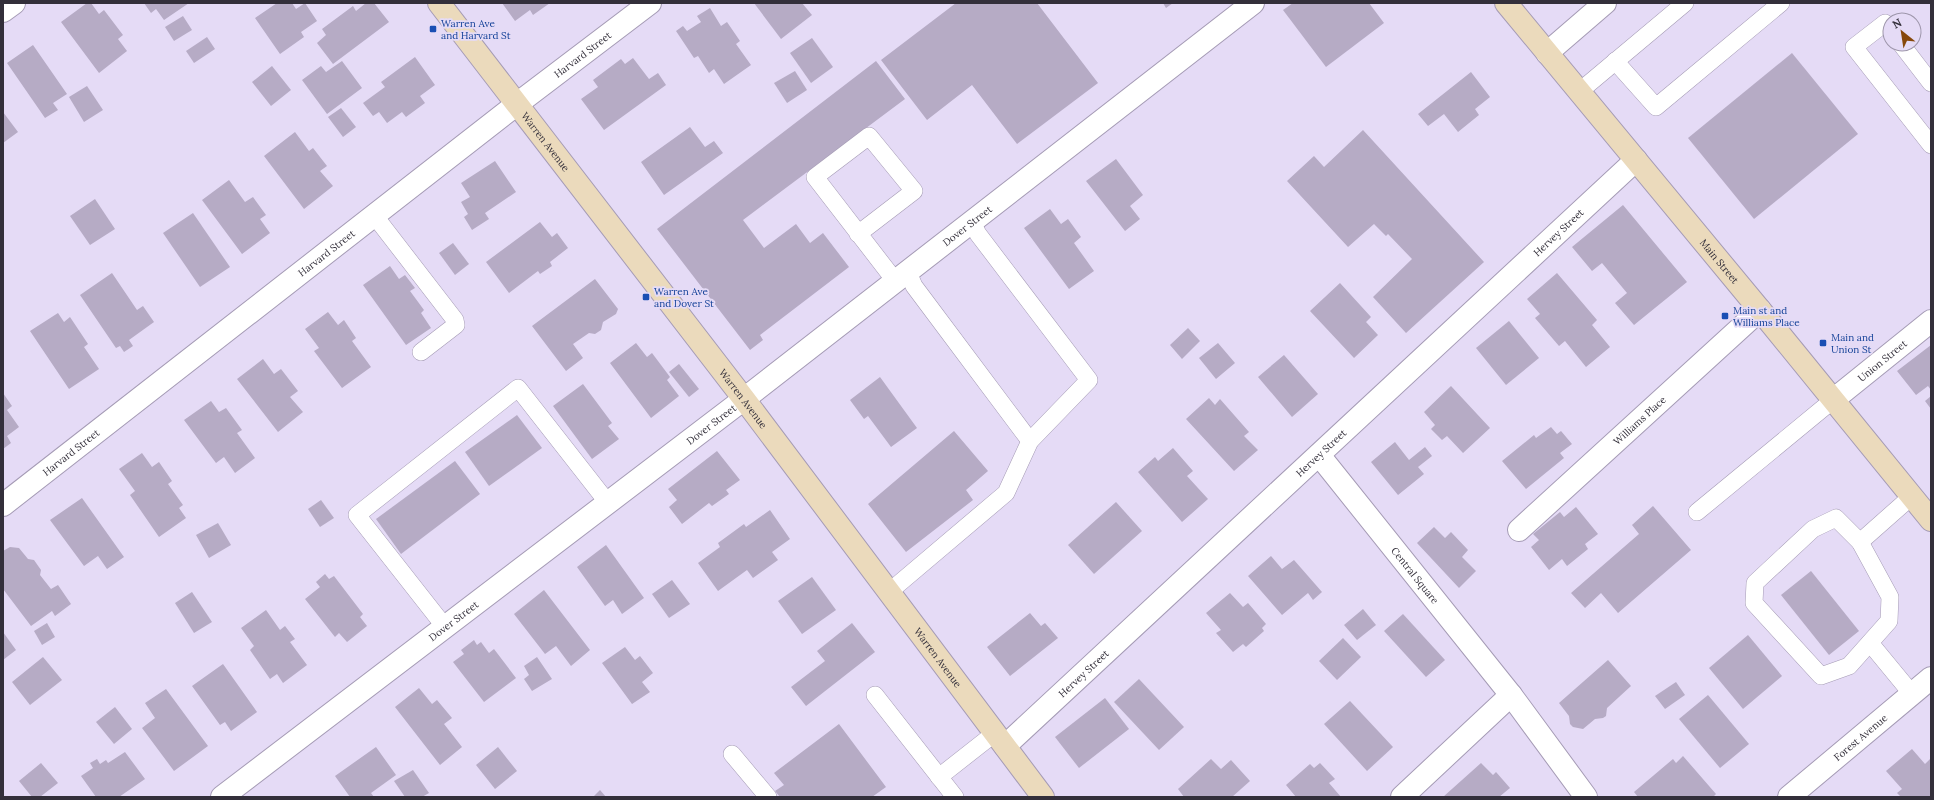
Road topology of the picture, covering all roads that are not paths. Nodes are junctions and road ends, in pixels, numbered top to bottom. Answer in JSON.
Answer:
{"nodes":[{"id":1,"x":14,"y":3,"type":"edge"},
{"id":2,"x":439,"y":3,"type":"edge"},
{"id":3,"x":650,"y":3,"type":"edge"},
{"id":4,"x":1253,"y":3,"type":"edge"},
{"id":5,"x":1506,"y":3,"type":"edge"},
{"id":6,"x":1605,"y":3,"type":"edge"},
{"id":7,"x":1685,"y":3,"type":"edge"},
{"id":8,"x":1781,"y":3,"type":"edge"},
{"id":9,"x":3,"y":11,"type":"edge"},
{"id":10,"x":1882,"y":25,"type":"edge"},
{"id":11,"x":1907,"y":52,"type":"edge"},
{"id":12,"x":1547,"y":53,"type":"junction"},
{"id":13,"x":1615,"y":61,"type":"junction"},
{"id":14,"x":1931,"y":83,"type":"edge"},
{"id":15,"x":1580,"y":92,"type":"junction"},
{"id":16,"x":517,"y":104,"type":"junction"},
{"id":17,"x":1931,"y":145,"type":"edge"},
{"id":18,"x":1636,"y":160,"type":"junction"},
{"id":19,"x":374,"y":216,"type":"junction"},
{"id":20,"x":972,"y":222,"type":"junction"},
{"id":21,"x":858,"y":234,"type":"junction"},
{"id":22,"x":902,"y":277,"type":"junction"},
{"id":23,"x":1760,"y":310,"type":"junction"},
{"id":24,"x":1931,"y":321,"type":"edge"},
{"id":25,"x":421,"y":352,"type":"dead end"},
{"id":26,"x":744,"y":399,"type":"junction"},
{"id":27,"x":1833,"y":400,"type":"junction"},
{"id":28,"x":1030,"y":441,"type":"junction"},
{"id":29,"x":1319,"y":456,"type":"junction"},
{"id":30,"x":1912,"y":496,"type":"junction"},
{"id":31,"x":608,"y":503,"type":"junction"},
{"id":32,"x":3,"y":505,"type":"edge"},
{"id":33,"x":1697,"y":512,"type":"dead end"},
{"id":34,"x":1931,"y":520,"type":"edge"},
{"id":35,"x":1519,"y":530,"type":"dead end"},
{"id":36,"x":1860,"y":542,"type":"junction"},
{"id":37,"x":889,"y":592,"type":"junction"},
{"id":38,"x":445,"y":627,"type":"junction"},
{"id":39,"x":1870,"y":643,"type":"junction"},
{"id":40,"x":1931,"y":678,"type":"edge"},
{"id":41,"x":875,"y":694,"type":"dead end"},
{"id":42,"x":1912,"y":694,"type":"junction"},
{"id":43,"x":1511,"y":695,"type":"junction"},
{"id":44,"x":1000,"y":740,"type":"junction"},
{"id":45,"x":732,"y":754,"type":"dead end"},
{"id":46,"x":940,"y":777,"type":"junction"},
{"id":47,"x":222,"y":797,"type":"edge"},
{"id":48,"x":768,"y":797,"type":"edge"},
{"id":49,"x":954,"y":797,"type":"edge"},
{"id":50,"x":1043,"y":797,"type":"edge"},
{"id":51,"x":1402,"y":797,"type":"edge"},
{"id":52,"x":1586,"y":797,"type":"edge"},
{"id":53,"x":1789,"y":797,"type":"edge"}],
"edges":[{"from":1,"to":9,"type":"street"},
{"from":2,"to":16,"type":"main road","name":"Warren Avenue"},
{"from":3,"to":16,"type":"street","name":"Harvard Street"},
{"from":4,"to":20,"type":"street","name":"Dover Street"},
{"from":5,"to":12,"type":"main road","name":"Main Street"},
{"from":6,"to":12,"type":"street"},
{"from":7,"to":13,"type":"lane"},
{"from":8,"to":13,"type":"lane"},
{"from":10,"to":17,"type":"lane"},
{"from":11,"to":14,"type":"lane"},
{"from":12,"to":15,"type":"main road","name":"Main Street"},
{"from":13,"to":15,"type":"lane"},
{"from":15,"to":18,"type":"main road","name":"Main Street"},
{"from":16,"to":19,"type":"street","name":"Harvard Street"},
{"from":16,"to":26,"type":"main road","name":"Warren Avenue"},
{"from":18,"to":23,"type":"main road","name":"Main Street"},
{"from":18,"to":29,"type":"street","name":"Hervey Street"},
{"from":19,"to":25,"type":"lane"},
{"from":19,"to":32,"type":"street","name":"Harvard Street"},
{"from":20,"to":22,"type":"street","name":"Dover Street"},
{"from":20,"to":28,"type":"lane"},
{"from":21,"to":21,"type":"lane"},
{"from":21,"to":22,"type":"lane"},
{"from":22,"to":26,"type":"street","name":"Dover Street"},
{"from":22,"to":28,"type":"lane"},
{"from":23,"to":27,"type":"main road","name":"Main Street"},
{"from":23,"to":35,"type":"street","name":"Williams Place"},
{"from":24,"to":27,"type":"street","name":"Union Street"},
{"from":26,"to":31,"type":"street","name":"Dover Street"},
{"from":26,"to":37,"type":"main road","name":"Warren Avenue"},
{"from":27,"to":30,"type":"main road","name":"Main Street"},
{"from":27,"to":33,"type":"lane"},
{"from":28,"to":37,"type":"lane"},
{"from":29,"to":43,"type":"street","name":"Central Square"},
{"from":29,"to":44,"type":"street","name":"Hervey Street"},
{"from":30,"to":34,"type":"main road","name":"Main Street"},
{"from":30,"to":36,"type":"lane"},
{"from":31,"to":38,"type":"street","name":"Dover Street"},
{"from":31,"to":38,"type":"lane"},
{"from":36,"to":39,"type":"lane"},
{"from":36,"to":39,"type":"lane"},
{"from":37,"to":44,"type":"main road","name":"Warren Avenue"},
{"from":38,"to":47,"type":"street","name":"Dover Street"},
{"from":39,"to":42,"type":"lane"},
{"from":40,"to":42,"type":"street","name":"Forest Avenue"},
{"from":41,"to":46,"type":"lane"},
{"from":42,"to":53,"type":"street","name":"Forest Avenue"},
{"from":43,"to":51,"type":"street"},
{"from":43,"to":52,"type":"street","name":"Central Square"},
{"from":44,"to":46,"type":"lane"},
{"from":44,"to":50,"type":"main road","name":"Warren Avenue"},
{"from":45,"to":48,"type":"lane"},
{"from":46,"to":49,"type":"lane"}]}
